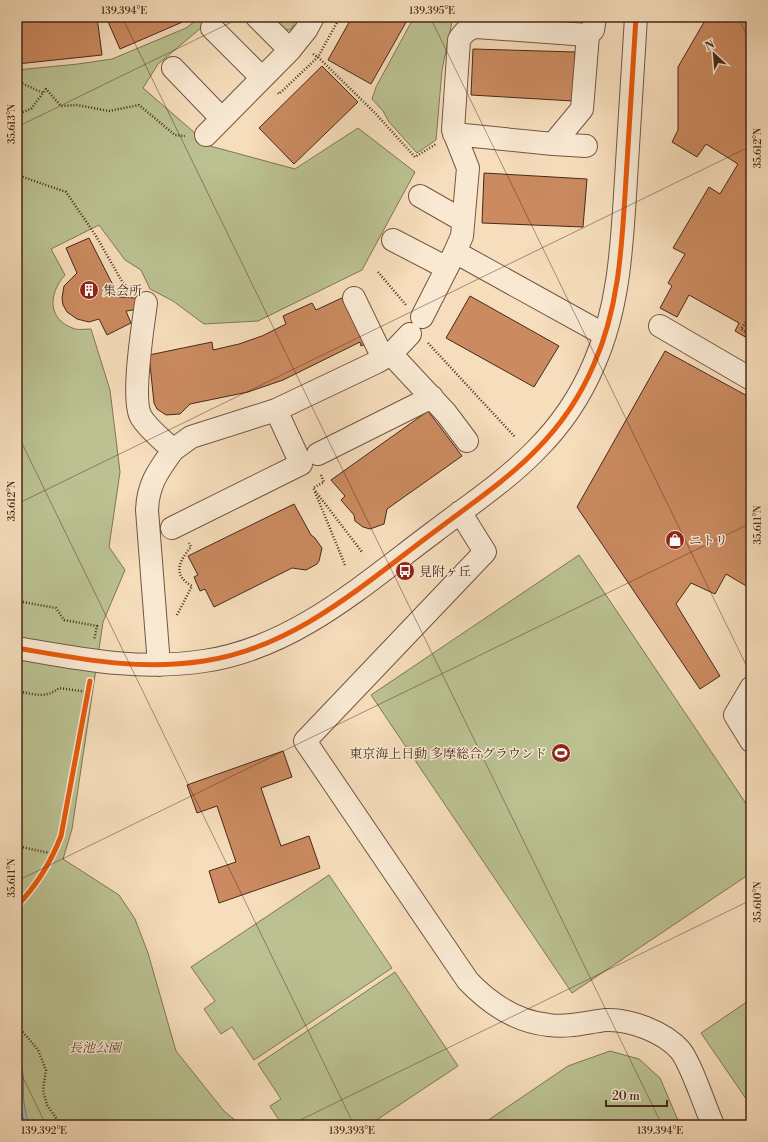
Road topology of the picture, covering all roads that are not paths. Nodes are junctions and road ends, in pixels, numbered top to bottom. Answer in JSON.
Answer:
{"nodes":[{"id":1,"x":257,"y":17,"type":"edge"},
{"id":2,"x":313,"y":17,"type":"edge"},
{"id":3,"x":636,"y":17,"type":"edge"},
{"id":4,"x":471,"y":22,"type":"edge"},
{"id":5,"x":592,"y":26,"type":"edge"},
{"id":6,"x":212,"y":28,"type":"dead end"},
{"id":7,"x":290,"y":50,"type":"junction"},
{"id":8,"x":173,"y":68,"type":"dead end"},
{"id":9,"x":262,"y":78,"type":"junction"},
{"id":10,"x":222,"y":119,"type":"junction"},
{"id":11,"x":454,"y":134,"type":"junction"},
{"id":12,"x":206,"y":135,"type":"road end"},
{"id":13,"x":553,"y":144,"type":"junction"},
{"id":14,"x":586,"y":146,"type":"dead end"},
{"id":15,"x":420,"y":196,"type":"dead end"},
{"id":16,"x":462,"y":220,"type":"junction"},
{"id":17,"x":393,"y":240,"type":"dead end"},
{"id":18,"x":451,"y":260,"type":"junction"},
{"id":19,"x":354,"y":298,"type":"dead end"},
{"id":20,"x":146,"y":303,"type":"road end"},
{"id":21,"x":660,"y":326,"type":"dead end"},
{"id":22,"x":605,"y":335,"type":"junction"},
{"id":23,"x":387,"y":356,"type":"junction"},
{"id":24,"x":751,"y":379,"type":"edge"},
{"id":25,"x":432,"y":397,"type":"junction"},
{"id":26,"x":276,"y":410,"type":"junction"},
{"id":27,"x":467,"y":441,"type":"dead end"},
{"id":28,"x":173,"y":450,"type":"junction"},
{"id":29,"x":318,"y":461,"type":"road end"},
{"id":30,"x":460,"y":512,"type":"junction"},
{"id":31,"x":172,"y":528,"type":"dead end"},
{"id":32,"x":17,"y":648,"type":"edge"},
{"id":33,"x":159,"y":665,"type":"junction"},
{"id":34,"x":751,"y":688,"type":"edge"},
{"id":35,"x":751,"y":741,"type":"edge"},
{"id":36,"x":713,"y":1125,"type":"edge"}],
"edges":[{"from":1,"to":7,"type":"street"},
{"from":2,"to":7,"type":"street"},
{"from":3,"to":22,"type":"street"},
{"from":4,"to":5,"type":"street"},
{"from":4,"to":11,"type":"street"},
{"from":5,"to":13,"type":"street"},
{"from":6,"to":9,"type":"street"},
{"from":7,"to":9,"type":"street"},
{"from":8,"to":10,"type":"street"},
{"from":9,"to":10,"type":"street"},
{"from":10,"to":12,"type":"street"},
{"from":11,"to":13,"type":"street"},
{"from":11,"to":16,"type":"street"},
{"from":13,"to":14,"type":"street"},
{"from":15,"to":16,"type":"street"},
{"from":16,"to":18,"type":"street"},
{"from":17,"to":18,"type":"street"},
{"from":18,"to":22,"type":"street"},
{"from":18,"to":23,"type":"street"},
{"from":19,"to":23,"type":"street"},
{"from":20,"to":28,"type":"street"},
{"from":21,"to":24,"type":"street"},
{"from":22,"to":30,"type":"street"},
{"from":23,"to":25,"type":"street"},
{"from":23,"to":26,"type":"street"},
{"from":25,"to":27,"type":"street"},
{"from":25,"to":29,"type":"street"},
{"from":26,"to":28,"type":"street"},
{"from":26,"to":31,"type":"street"},
{"from":28,"to":33,"type":"street"},
{"from":30,"to":33,"type":"street"},
{"from":30,"to":36,"type":"street"},
{"from":32,"to":33,"type":"street"},
{"from":34,"to":35,"type":"street"}]}
